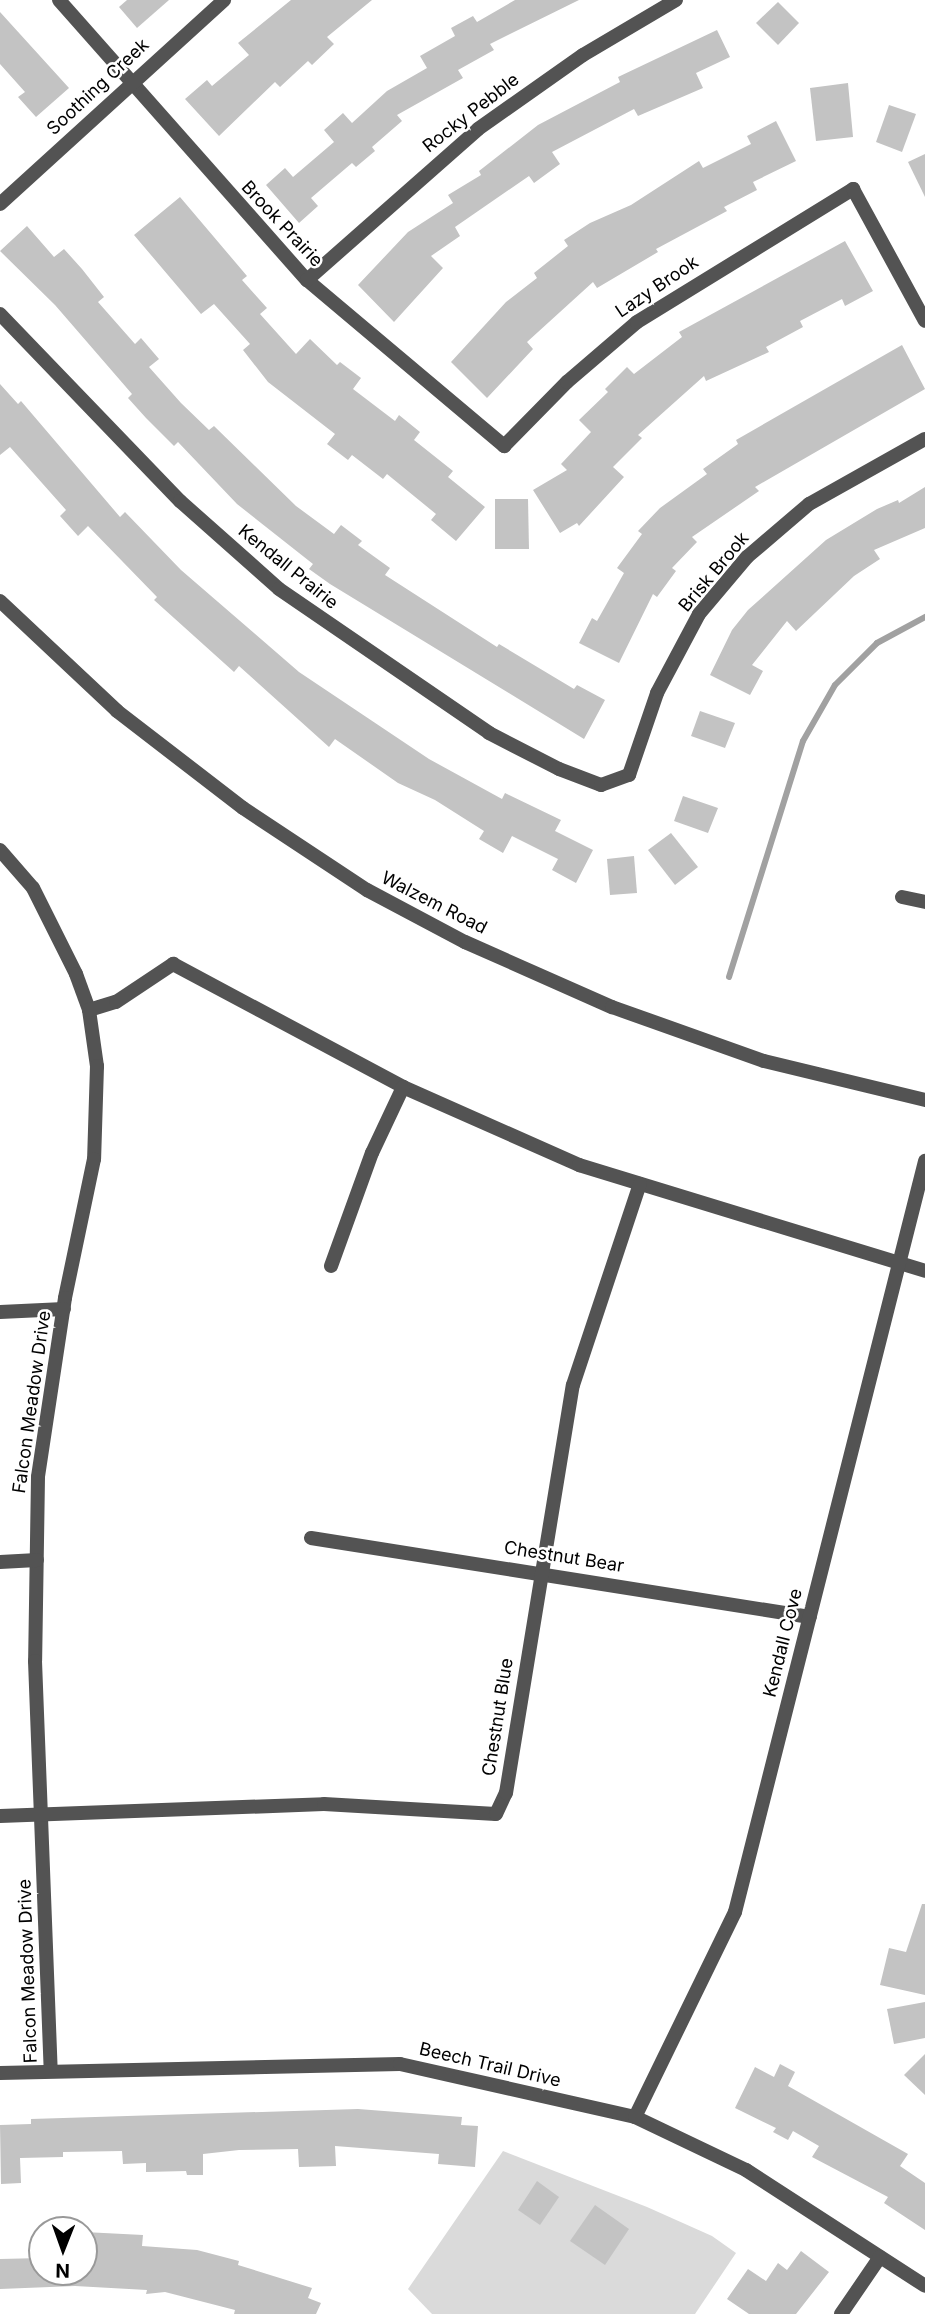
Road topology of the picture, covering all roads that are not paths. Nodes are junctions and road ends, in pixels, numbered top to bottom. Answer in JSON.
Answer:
{"nodes":[{"id":1,"x":59,"y":0,"type":"edge"},
{"id":2,"x":224,"y":0,"type":"edge"},
{"id":3,"x":676,"y":0,"type":"edge"},
{"id":4,"x":132,"y":81,"type":"junction"},
{"id":5,"x":0,"y":204,"type":"edge"},
{"id":6,"x":307,"y":280,"type":"junction"},
{"id":7,"x":0,"y":314,"type":"edge"},
{"id":8,"x":925,"y":321,"type":"edge"},
{"id":9,"x":925,"y":439,"type":"edge"},
{"id":10,"x":504,"y":446,"type":"joint"},
{"id":11,"x":0,"y":601,"type":"edge"},
{"id":12,"x":601,"y":785,"type":"joint"},
{"id":13,"x":0,"y":850,"type":"edge"},
{"id":14,"x":902,"y":897,"type":"dead end"},
{"id":15,"x":925,"y":902,"type":"edge"},
{"id":16,"x":89,"y":1010,"type":"junction"},
{"id":17,"x":403,"y":1087,"type":"junction"},
{"id":18,"x":925,"y":1100,"type":"edge"},
{"id":19,"x":925,"y":1161,"type":"edge"},
{"id":20,"x":640,"y":1184,"type":"junction"},
{"id":21,"x":897,"y":1262,"type":"junction"},
{"id":22,"x":331,"y":1266,"type":"dead end"},
{"id":23,"x":925,"y":1271,"type":"edge"},
{"id":24,"x":64,"y":1309,"type":"junction"},
{"id":25,"x":0,"y":1312,"type":"edge"},
{"id":26,"x":311,"y":1538,"type":"dead end"},
{"id":27,"x":37,"y":1560,"type":"junction"},
{"id":28,"x":0,"y":1562,"type":"edge"},
{"id":29,"x":540,"y":1572,"type":"junction"},
{"id":30,"x":810,"y":1617,"type":"junction"},
{"id":31,"x":41,"y":1814,"type":"junction"},
{"id":32,"x":0,"y":1816,"type":"edge"},
{"id":33,"x":51,"y":2071,"type":"junction"},
{"id":34,"x":0,"y":2073,"type":"edge"},
{"id":35,"x":635,"y":2117,"type":"junction"},
{"id":36,"x":880,"y":2257,"type":"junction"},
{"id":37,"x":925,"y":2286,"type":"edge"},
{"id":38,"x":841,"y":2314,"type":"edge"}],
"edges":[{"from":1,"to":4,"type":"street","name":"Brook Prairie"},
{"from":2,"to":4,"type":"street","name":"Soothing Creek"},
{"from":3,"to":6,"type":"street","name":"Rocky Pebble"},
{"from":4,"to":5,"type":"street","name":"Soothing Creek"},
{"from":4,"to":6,"type":"street","name":"Brook Prairie"},
{"from":6,"to":10,"type":"street","name":"Brook Prairie"},
{"from":7,"to":12,"type":"street","name":"Kendall Prairie"},
{"from":8,"to":10,"type":"street","name":"Lazy Brook"},
{"from":9,"to":12,"type":"street","name":"Brisk Brook"},
{"from":11,"to":18,"type":"street","name":"Walzem Road"},
{"from":13,"to":16,"type":"street","name":"Falcon Meadow Drive"},
{"from":14,"to":15,"type":"street"},
{"from":16,"to":17,"type":"street"},
{"from":16,"to":24,"type":"street","name":"Falcon Meadow Drive"},
{"from":17,"to":20,"type":"street"},
{"from":17,"to":22,"type":"street"},
{"from":19,"to":21,"type":"street","name":"Kendall Cove"},
{"from":20,"to":21,"type":"street"},
{"from":20,"to":29,"type":"street","name":"Chestnut Blue"},
{"from":21,"to":23,"type":"street"},
{"from":21,"to":30,"type":"street","name":"Kendall Cove"},
{"from":24,"to":25,"type":"street"},
{"from":24,"to":27,"type":"street","name":"Falcon Meadow Drive"},
{"from":26,"to":29,"type":"street","name":"Chestnut Bear"},
{"from":27,"to":28,"type":"street"},
{"from":27,"to":31,"type":"street","name":"Falcon Meadow Drive"},
{"from":29,"to":30,"type":"street","name":"Chestnut Bear"},
{"from":29,"to":31,"type":"street","name":"Chestnut Blue"},
{"from":30,"to":35,"type":"street","name":"Kendall Cove"},
{"from":31,"to":32,"type":"street"},
{"from":31,"to":33,"type":"street","name":"Falcon Meadow Drive"},
{"from":33,"to":34,"type":"street","name":"Beech Trail Drive"},
{"from":33,"to":35,"type":"street","name":"Beech Trail Drive"},
{"from":35,"to":36,"type":"street","name":"Beech Trail Drive"},
{"from":36,"to":37,"type":"street","name":"Beech Trail Drive"},
{"from":36,"to":38,"type":"street"}]}
